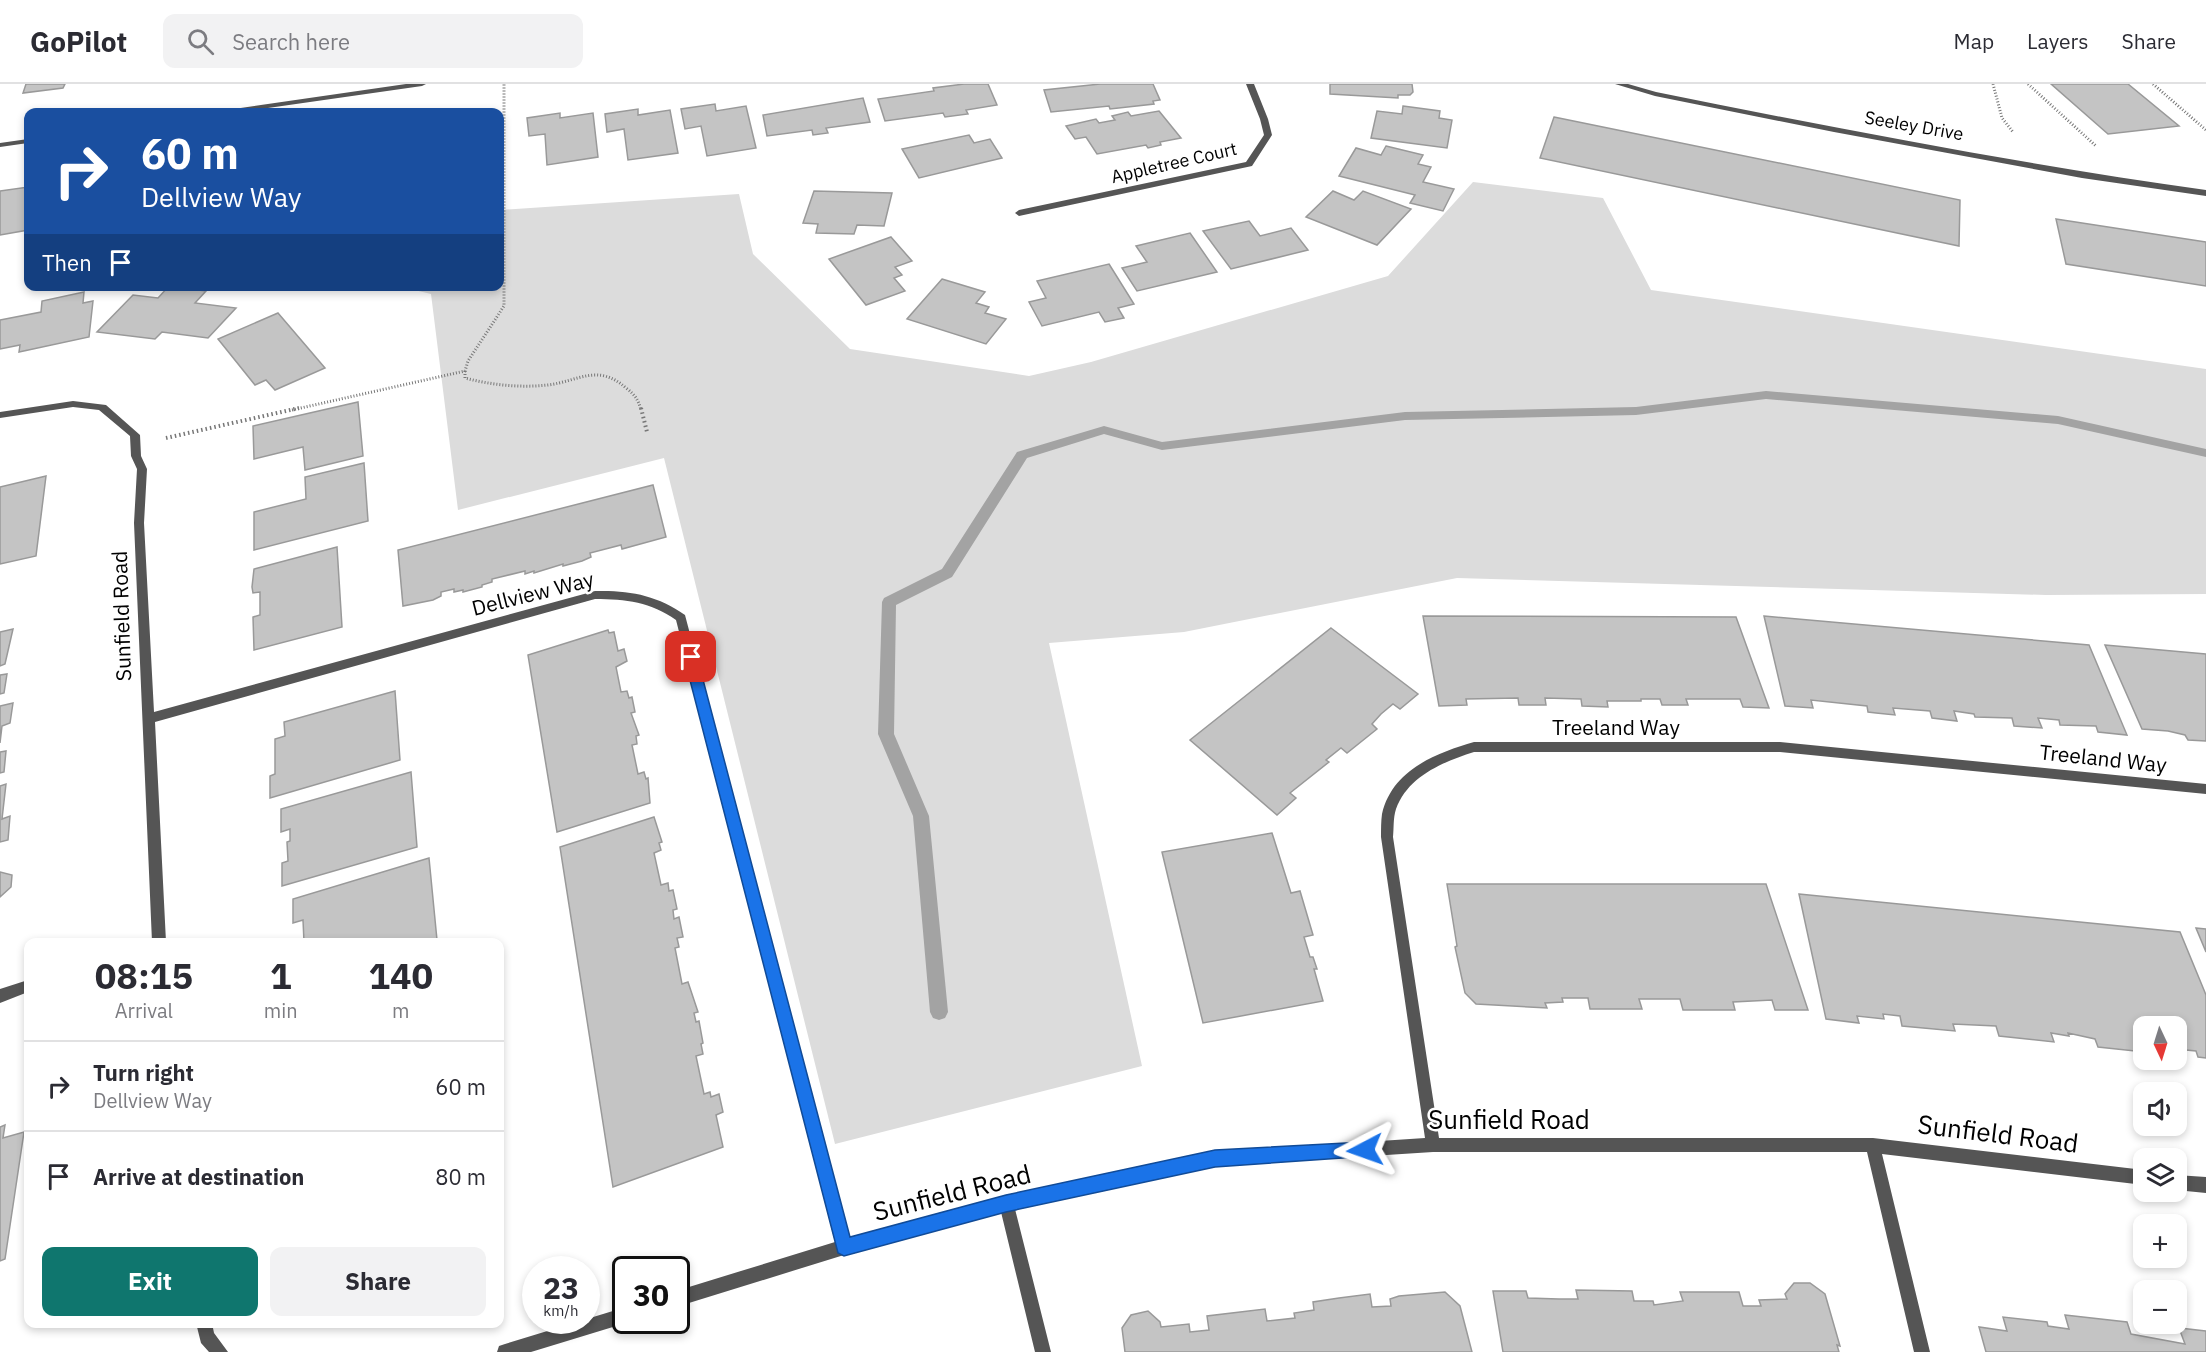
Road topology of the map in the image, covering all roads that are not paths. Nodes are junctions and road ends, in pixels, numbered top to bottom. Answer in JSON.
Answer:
{"nodes":[{"id":1,"x":422,"y":84,"type":"edge"},
{"id":2,"x":1250,"y":84,"type":"edge"},
{"id":3,"x":1619,"y":84,"type":"edge"},
{"id":4,"x":255,"y":108,"type":"edge"},
{"id":5,"x":24,"y":142,"type":"edge"},
{"id":6,"x":0,"y":145,"type":"edge"},
{"id":7,"x":2206,"y":193,"type":"edge"},
{"id":8,"x":1019,"y":213,"type":"dead end"},
{"id":9,"x":0,"y":414,"type":"edge"},
{"id":10,"x":147,"y":718,"type":"junction"},
{"id":11,"x":2206,"y":789,"type":"edge"},
{"id":12,"x":159,"y":938,"type":"edge"},
{"id":13,"x":24,"y":987,"type":"edge"},
{"id":14,"x":0,"y":996,"type":"edge"},
{"id":15,"x":1432,"y":1145,"type":"junction"},
{"id":16,"x":1873,"y":1145,"type":"junction"},
{"id":17,"x":2133,"y":1177,"type":"edge"},
{"id":18,"x":2187,"y":1183,"type":"edge"},
{"id":19,"x":2206,"y":1185,"type":"edge"},
{"id":20,"x":1006,"y":1203,"type":"junction"},
{"id":21,"x":844,"y":1247,"type":"junction"},
{"id":22,"x":690,"y":1295,"type":"edge"},
{"id":23,"x":612,"y":1319,"type":"edge"},
{"id":24,"x":205,"y":1328,"type":"edge"},
{"id":25,"x":220,"y":1352,"type":"edge"},
{"id":26,"x":505,"y":1352,"type":"edge"},
{"id":27,"x":1043,"y":1352,"type":"edge"},
{"id":28,"x":1922,"y":1352,"type":"edge"}],
"edges":[{"from":1,"to":4,"type":"street"},
{"from":2,"to":8,"type":"street","name":"Appletree Court"},
{"from":3,"to":7,"type":"street","name":"Seeley Drive"},
{"from":5,"to":6,"type":"street"},
{"from":9,"to":10,"type":"street","name":"Sunfield Road"},
{"from":10,"to":12,"type":"street","name":"Sunfield Road"},
{"from":10,"to":21,"type":"street","name":"Dellview Way"},
{"from":11,"to":15,"type":"street","name":"Treeland Way"},
{"from":13,"to":14,"type":"street"},
{"from":15,"to":16,"type":"street","name":"Sunfield Road"},
{"from":15,"to":20,"type":"street","name":"Sunfield Road"},
{"from":16,"to":17,"type":"street","name":"Sunfield Road"},
{"from":16,"to":28,"type":"street"},
{"from":18,"to":19,"type":"street"},
{"from":20,"to":21,"type":"street","name":"Sunfield Road"},
{"from":20,"to":27,"type":"street"},
{"from":21,"to":22,"type":"street","name":"Sunfield Road"},
{"from":23,"to":26,"type":"street"},
{"from":24,"to":25,"type":"street"}]}
